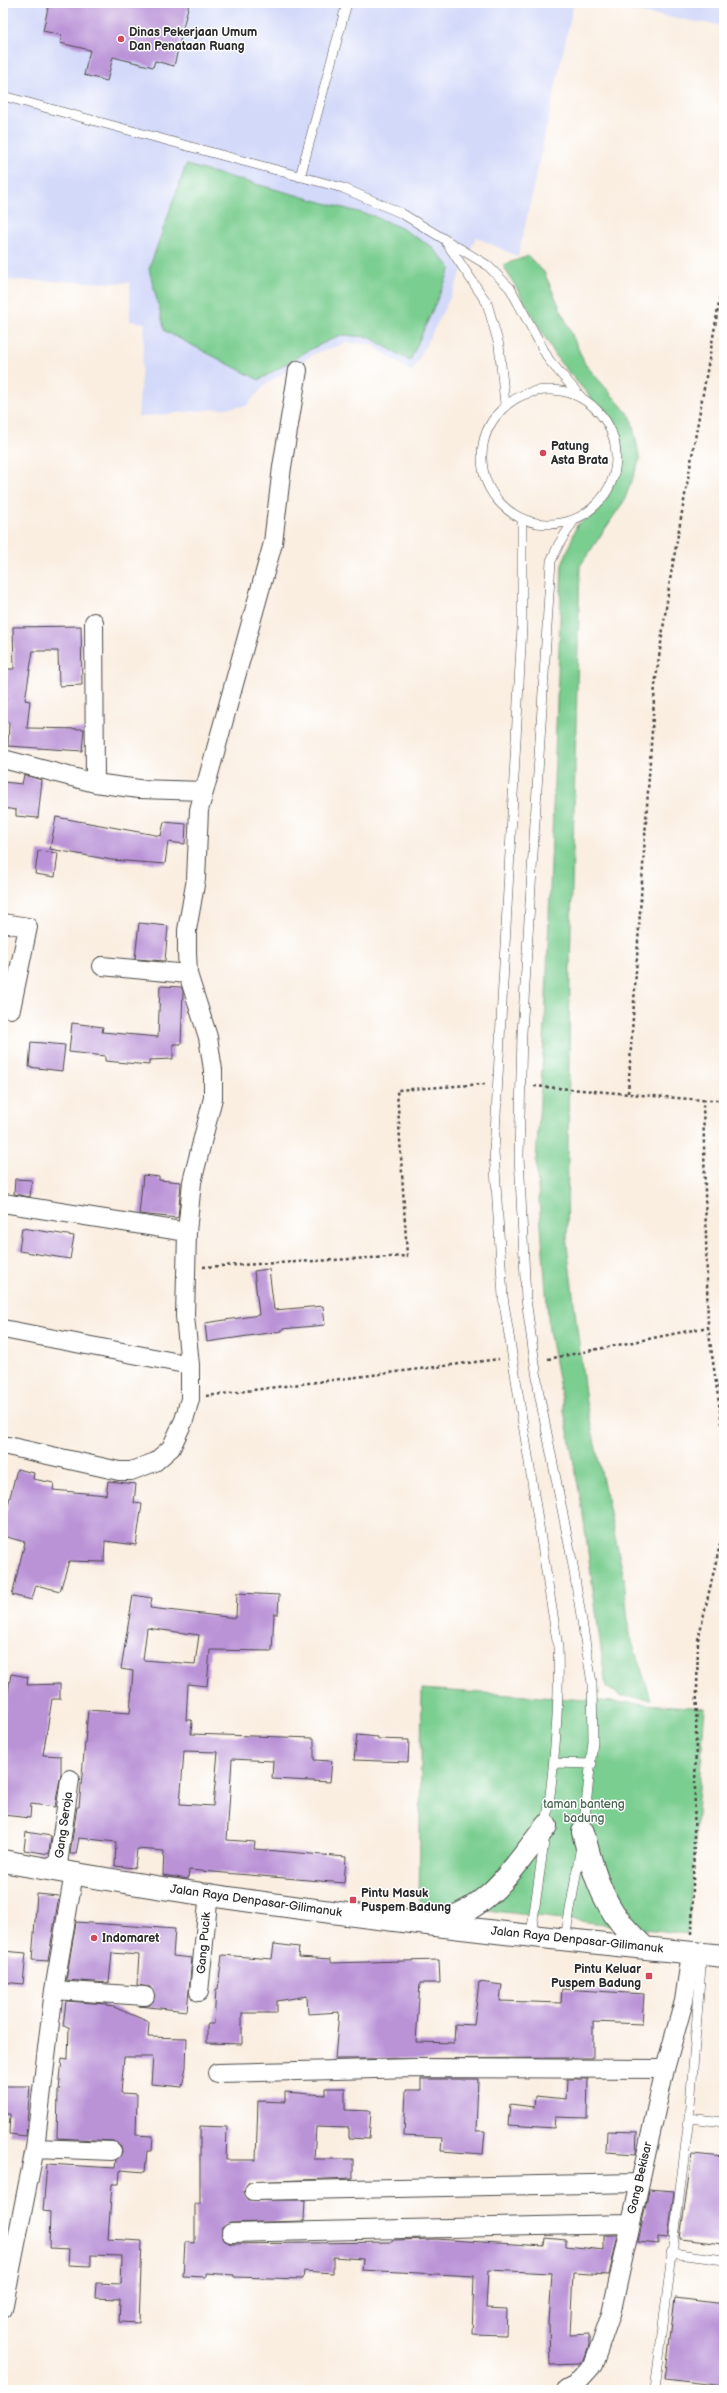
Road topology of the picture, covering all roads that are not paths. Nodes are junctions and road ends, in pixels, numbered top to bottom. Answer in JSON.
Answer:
{"nodes":[{"id":1,"x":347,"y":3,"type":"edge"},
{"id":2,"x":3,"y":96,"type":"edge"},
{"id":3,"x":300,"y":176,"type":"junction"},
{"id":4,"x":443,"y":239,"type":"junction"},
{"id":5,"x":298,"y":370,"type":"dead end"},
{"id":6,"x":581,"y":397,"type":"junction"},
{"id":7,"x":505,"y":404,"type":"junction"},
{"id":8,"x":522,"y":519,"type":"junction"},
{"id":9,"x":574,"y":520,"type":"junction"},
{"id":10,"x":94,"y":622,"type":"dead end"},
{"id":11,"x":3,"y":759,"type":"edge"},
{"id":12,"x":94,"y":783,"type":"junction"},
{"id":13,"x":204,"y":791,"type":"junction"},
{"id":14,"x":3,"y":923,"type":"edge"},
{"id":15,"x":102,"y":966,"type":"dead end"},
{"id":16,"x":188,"y":974,"type":"junction"},
{"id":17,"x":11,"y":1009,"type":"dead end"},
{"id":18,"x":3,"y":1202,"type":"edge"},
{"id":19,"x":187,"y":1232,"type":"junction"},
{"id":20,"x":3,"y":1329,"type":"edge"},
{"id":21,"x":190,"y":1365,"type":"junction"},
{"id":22,"x":3,"y":1444,"type":"edge"},
{"id":23,"x":555,"y":1763,"type":"junction"},
{"id":24,"x":592,"y":1764,"type":"junction"},
{"id":25,"x":70,"y":1779,"type":"dead end"},
{"id":26,"x":546,"y":1826,"type":"junction"},
{"id":27,"x":583,"y":1832,"type":"junction"},
{"id":28,"x":3,"y":1861,"type":"edge"},
{"id":29,"x":66,"y":1872,"type":"junction"},
{"id":30,"x":209,"y":1893,"type":"junction"},
{"id":31,"x":428,"y":1924,"type":"junction"},
{"id":32,"x":531,"y":1935,"type":"junction"},
{"id":33,"x":565,"y":1939,"type":"junction"},
{"id":34,"x":645,"y":1948,"type":"junction"},
{"id":35,"x":697,"y":1953,"type":"junction"},
{"id":36,"x":724,"y":1956,"type":"edge"},
{"id":37,"x":54,"y":1990,"type":"junction"},
{"id":38,"x":199,"y":1992,"type":"dead end"},
{"id":39,"x":144,"y":1996,"type":"dead end"},
{"id":40,"x":665,"y":2069,"type":"junction"},
{"id":41,"x":218,"y":2073,"type":"dead end"},
{"id":42,"x":689,"y":2118,"type":"junction"},
{"id":43,"x":724,"y":2122,"type":"edge"},
{"id":44,"x":35,"y":2148,"type":"junction"},
{"id":45,"x":112,"y":2151,"type":"dead end"},
{"id":46,"x":639,"y":2183,"type":"junction"},
{"id":47,"x":254,"y":2190,"type":"dead end"},
{"id":48,"x":629,"y":2224,"type":"junction"},
{"id":49,"x":231,"y":2233,"type":"dead end"},
{"id":50,"x":671,"y":2253,"type":"junction"},
{"id":51,"x":724,"y":2260,"type":"edge"},
{"id":52,"x":3,"y":2309,"type":"edge"},
{"id":53,"x":566,"y":2390,"type":"edge"},
{"id":54,"x":655,"y":2390,"type":"edge"}],
"edges":[{"from":1,"to":3,"type":"lane"},
{"from":2,"to":3,"type":"lane"},
{"from":3,"to":4,"type":"lane"},
{"from":4,"to":6,"type":"lane"},
{"from":4,"to":7,"type":"lane"},
{"from":5,"to":13,"type":"street"},
{"from":6,"to":7,"type":"lane"},
{"from":6,"to":9,"type":"lane"},
{"from":7,"to":8,"type":"lane"},
{"from":8,"to":9,"type":"lane"},
{"from":8,"to":23,"type":"lane"},
{"from":9,"to":24,"type":"lane"},
{"from":10,"to":12,"type":"street"},
{"from":11,"to":12,"type":"street"},
{"from":12,"to":13,"type":"street"},
{"from":13,"to":16,"type":"street"},
{"from":14,"to":17,"type":"street"},
{"from":15,"to":16,"type":"street"},
{"from":16,"to":19,"type":"street"},
{"from":18,"to":19,"type":"street"},
{"from":19,"to":21,"type":"street"},
{"from":20,"to":21,"type":"street"},
{"from":21,"to":22,"type":"street"},
{"from":23,"to":24,"type":"lane"},
{"from":23,"to":26,"type":"lane"},
{"from":24,"to":27,"type":"lane"},
{"from":25,"to":29,"type":"street","name":"Gang Seroja"},
{"from":26,"to":31,"type":"highway"},
{"from":26,"to":32,"type":"lane"},
{"from":27,"to":33,"type":"lane"},
{"from":27,"to":34,"type":"highway"},
{"from":28,"to":29,"type":"highway","name":"Jalan Raya Denpasar-Gilimanuk"},
{"from":29,"to":30,"type":"highway","name":"Jalan Raya Denpasar-Gilimanuk"},
{"from":29,"to":37,"type":"street","name":"Gang Seroja"},
{"from":30,"to":31,"type":"highway","name":"Jalan Raya Denpasar-Gilimanuk"},
{"from":30,"to":38,"type":"street","name":"Gang Pucik"},
{"from":31,"to":32,"type":"highway","name":"Jalan Raya Denpasar-Gilimanuk"},
{"from":32,"to":33,"type":"highway","name":"Jalan Raya Denpasar-Gilimanuk"},
{"from":33,"to":34,"type":"highway","name":"Jalan Raya Denpasar-Gilimanuk"},
{"from":34,"to":35,"type":"highway","name":"Jalan Raya Denpasar-Gilimanuk"},
{"from":35,"to":36,"type":"highway","name":"Jalan Raya Denpasar-Gilimanuk"},
{"from":35,"to":40,"type":"street","name":"Gang Bekisar"},
{"from":35,"to":42,"type":"lane"},
{"from":37,"to":39,"type":"street"},
{"from":37,"to":44,"type":"street","name":"Gang Seroja"},
{"from":40,"to":41,"type":"street"},
{"from":40,"to":46,"type":"street","name":"Gang Bekisar"},
{"from":42,"to":43,"type":"lane"},
{"from":42,"to":50,"type":"lane"},
{"from":44,"to":45,"type":"street"},
{"from":44,"to":52,"type":"street","name":"Gang Seroja"},
{"from":46,"to":47,"type":"street"},
{"from":46,"to":48,"type":"street","name":"Gang Bekisar"},
{"from":48,"to":49,"type":"street"},
{"from":48,"to":53,"type":"street","name":"Gang Bekisar"},
{"from":50,"to":51,"type":"lane"},
{"from":50,"to":54,"type":"lane"}]}
